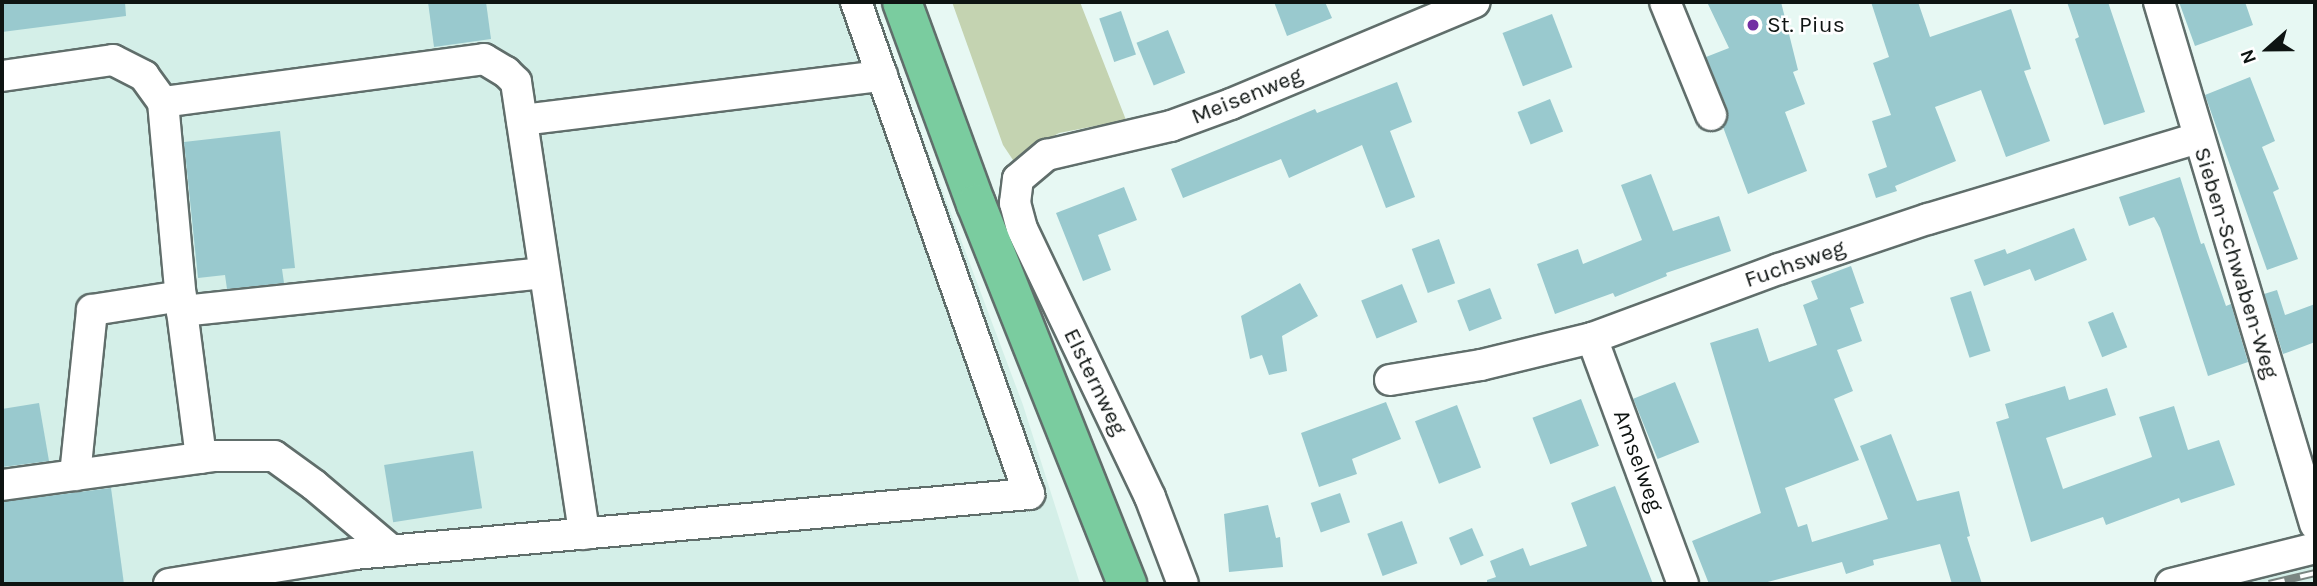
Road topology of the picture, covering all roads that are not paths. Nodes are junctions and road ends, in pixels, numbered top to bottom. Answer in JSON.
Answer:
{"nodes":[{"id":1,"x":856,"y":2,"type":"edge"},
{"id":2,"x":902,"y":2,"type":"edge"},
{"id":3,"x":1475,"y":2,"type":"edge"},
{"id":4,"x":1665,"y":2,"type":"edge"},
{"id":5,"x":2159,"y":2,"type":"edge"},
{"id":6,"x":2,"y":76,"type":"edge"},
{"id":7,"x":882,"y":76,"type":"junction"},
{"id":8,"x":163,"y":102,"type":"junction"},
{"id":9,"x":1711,"y":114,"type":"dead end"},
{"id":10,"x":522,"y":120,"type":"junction"},
{"id":11,"x":2198,"y":138,"type":"junction"},
{"id":12,"x":1018,"y":179,"type":"joint"},
{"id":13,"x":543,"y":274,"type":"junction"},
{"id":14,"x":182,"y":304,"type":"junction"},
{"id":15,"x":1592,"y":338,"type":"junction"},
{"id":16,"x":1390,"y":380,"type":"dead end"},
{"id":17,"x":201,"y":458,"type":"junction"},
{"id":18,"x":75,"y":475,"type":"junction"},
{"id":19,"x":2,"y":485,"type":"edge"},
{"id":20,"x":2315,"y":524,"type":"edge"},
{"id":21,"x":584,"y":534,"type":"junction"},
{"id":22,"x":2315,"y":548,"type":"edge"},
{"id":23,"x":392,"y":551,"type":"junction"},
{"id":24,"x":169,"y":584,"type":"edge"},
{"id":25,"x":1127,"y":584,"type":"edge"},
{"id":26,"x":1183,"y":584,"type":"edge"},
{"id":27,"x":1684,"y":584,"type":"edge"},
{"id":28,"x":2171,"y":584,"type":"edge"}],
"edges":[{"from":1,"to":7,"type":"street"},
{"from":2,"to":25,"type":"main road"},
{"from":3,"to":12,"type":"street","name":"Meisenweg"},
{"from":4,"to":9,"type":"street"},
{"from":5,"to":11,"type":"street","name":"Sieben-Schwaben-Weg"},
{"from":6,"to":8,"type":"street"},
{"from":7,"to":10,"type":"street"},
{"from":7,"to":21,"type":"street"},
{"from":8,"to":10,"type":"street"},
{"from":8,"to":14,"type":"street"},
{"from":10,"to":13,"type":"street"},
{"from":11,"to":15,"type":"street","name":"Fuchsweg"},
{"from":11,"to":20,"type":"street","name":"Sieben-Schwaben-Weg"},
{"from":12,"to":26,"type":"street","name":"Elsternweg"},
{"from":13,"to":14,"type":"street"},
{"from":13,"to":21,"type":"street"},
{"from":14,"to":17,"type":"street"},
{"from":14,"to":18,"type":"street"},
{"from":15,"to":16,"type":"street","name":"Fuchsweg"},
{"from":15,"to":27,"type":"street","name":"Amselweg"},
{"from":17,"to":18,"type":"street"},
{"from":17,"to":23,"type":"street"},
{"from":18,"to":19,"type":"street"},
{"from":21,"to":23,"type":"street"},
{"from":22,"to":28,"type":"street"},
{"from":23,"to":24,"type":"street"}]}
